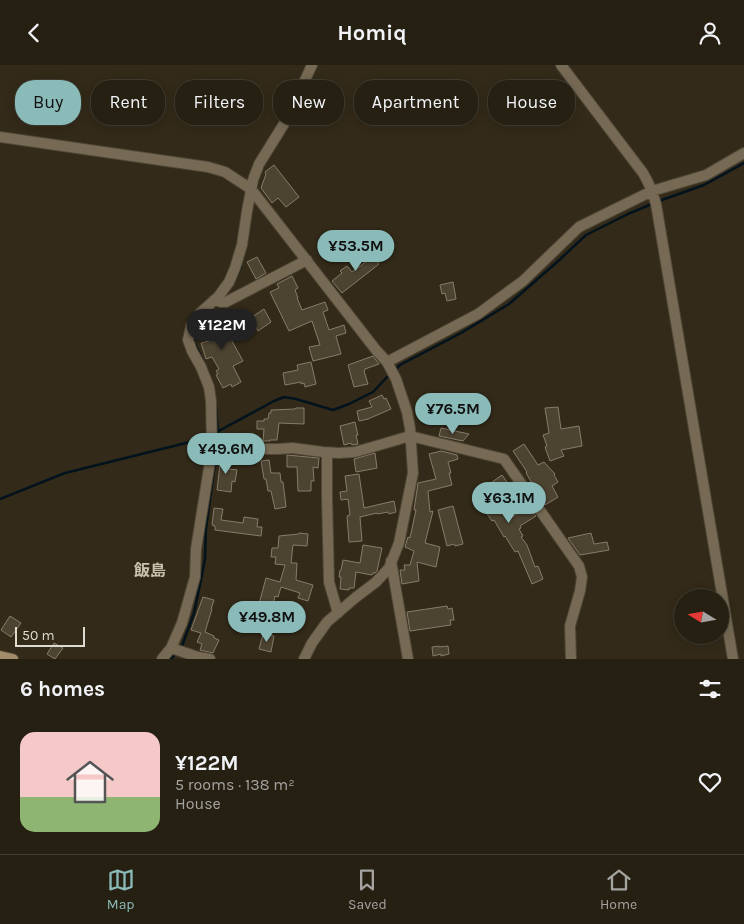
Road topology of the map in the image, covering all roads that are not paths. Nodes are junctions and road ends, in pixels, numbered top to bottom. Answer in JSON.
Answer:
{"nodes":[{"id":1,"x":312,"y":65,"type":"edge"},
{"id":2,"x":561,"y":65,"type":"edge"},
{"id":3,"x":0,"y":137,"type":"edge"},
{"id":4,"x":744,"y":153,"type":"edge"},
{"id":5,"x":251,"y":189,"type":"junction"},
{"id":6,"x":652,"y":191,"type":"junction"},
{"id":7,"x":307,"y":260,"type":"junction"},
{"id":8,"x":214,"y":300,"type":"junction"},
{"id":9,"x":387,"y":362,"type":"junction"},
{"id":10,"x":410,"y":436,"type":"junction"},
{"id":11,"x":212,"y":449,"type":"junction"},
{"id":12,"x":327,"y":453,"type":"junction"},
{"id":13,"x":392,"y":561,"type":"junction"},
{"id":14,"x":338,"y":613,"type":"junction"},
{"id":15,"x":171,"y":648,"type":"junction"},
{"id":16,"x":0,"y":656,"type":"edge"},
{"id":17,"x":13,"y":659,"type":"edge"},
{"id":18,"x":162,"y":659,"type":"edge"},
{"id":19,"x":210,"y":659,"type":"edge"},
{"id":20,"x":304,"y":659,"type":"edge"},
{"id":21,"x":408,"y":659,"type":"edge"},
{"id":22,"x":571,"y":659,"type":"edge"},
{"id":23,"x":733,"y":659,"type":"edge"}],
"edges":[{"from":1,"to":5,"type":"street"},
{"from":2,"to":6,"type":"street"},
{"from":3,"to":5,"type":"street"},
{"from":4,"to":6,"type":"street"},
{"from":5,"to":7,"type":"street"},
{"from":5,"to":8,"type":"street"},
{"from":6,"to":9,"type":"street"},
{"from":6,"to":23,"type":"street"},
{"from":7,"to":8,"type":"street"},
{"from":7,"to":9,"type":"street"},
{"from":8,"to":11,"type":"street"},
{"from":9,"to":10,"type":"street"},
{"from":10,"to":12,"type":"street"},
{"from":10,"to":13,"type":"street"},
{"from":10,"to":22,"type":"street"},
{"from":11,"to":12,"type":"street"},
{"from":11,"to":15,"type":"street"},
{"from":12,"to":14,"type":"street"},
{"from":13,"to":14,"type":"street"},
{"from":13,"to":21,"type":"street"},
{"from":14,"to":20,"type":"street"},
{"from":15,"to":18,"type":"street"},
{"from":15,"to":19,"type":"street"},
{"from":16,"to":17,"type":"main road"}]}
